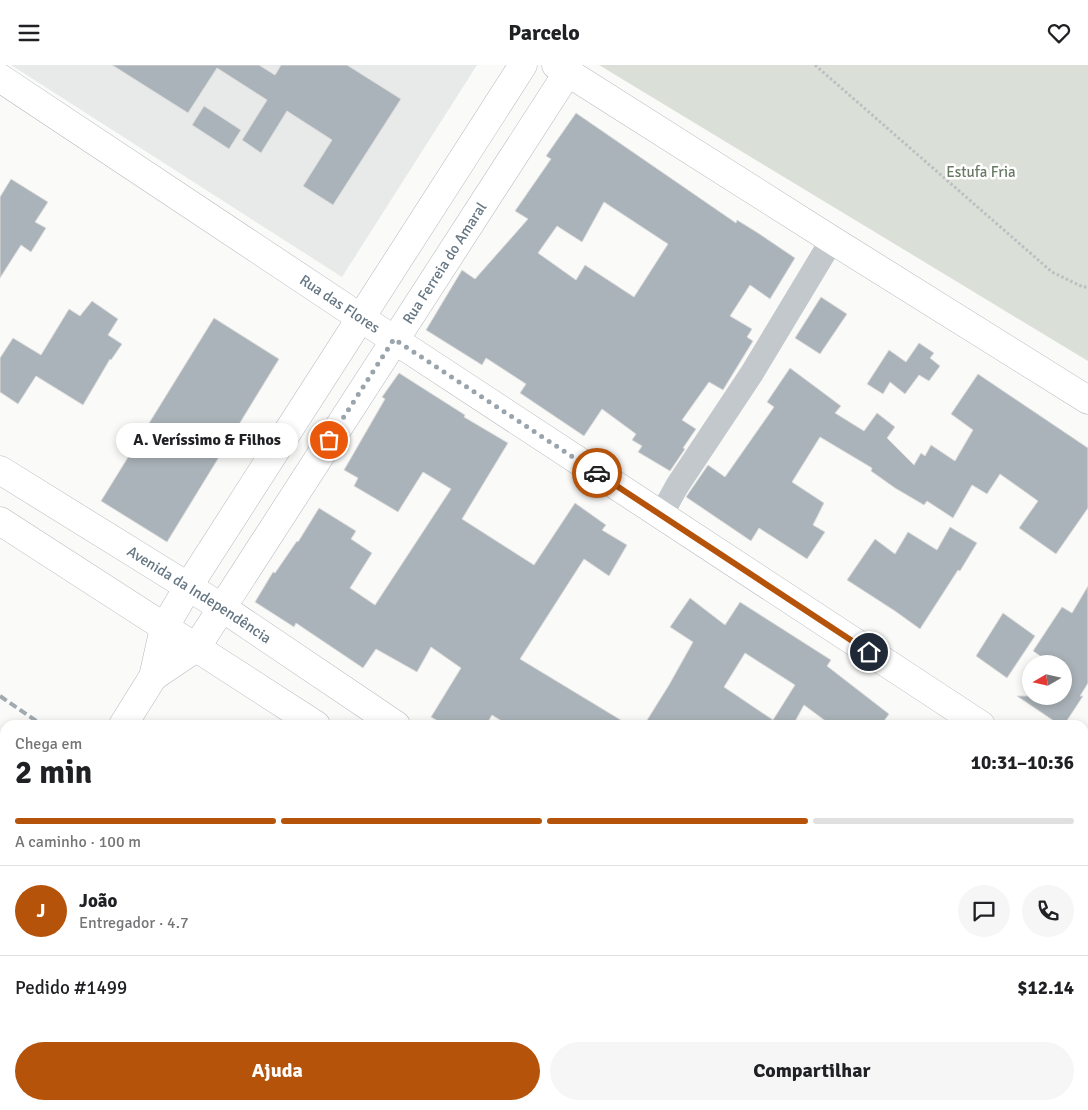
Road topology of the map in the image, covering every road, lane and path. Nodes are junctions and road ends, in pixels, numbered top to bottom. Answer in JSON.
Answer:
{"nodes":[{"id":1,"x":523,"y":65,"type":"edge"},
{"id":2,"x":815,"y":65,"type":"edge"},
{"id":3,"x":562,"y":69,"type":"edge"},
{"id":4,"x":0,"y":78,"type":"edge"},
{"id":5,"x":832,"y":240,"type":"junction"},
{"id":6,"x":1088,"y":287,"type":"edge"},
{"id":7,"x":361,"y":318,"type":"junction"},
{"id":8,"x":394,"y":339,"type":"junction"},
{"id":9,"x":1088,"y":400,"type":"edge"},
{"id":10,"x":0,"y":469,"type":"edge"},
{"id":11,"x":661,"y":515,"type":"junction"},
{"id":12,"x":0,"y":521,"type":"edge"},
{"id":13,"x":188,"y":587,"type":"junction"},
{"id":14,"x":220,"y":607,"type":"junction"},
{"id":15,"x":164,"y":628,"type":"junction"},
{"id":16,"x":196,"y":647,"type":"junction"},
{"id":17,"x":154,"y":677,"type":"junction"},
{"id":18,"x":126,"y":720,"type":"edge"},
{"id":19,"x":308,"y":720,"type":"edge"},
{"id":20,"x":389,"y":720,"type":"edge"},
{"id":21,"x":973,"y":720,"type":"edge"}],
"edges":[{"from":1,"to":7,"type":"street","name":"Rua Ferreia do Amaral"},
{"from":2,"to":6,"type":"path"},
{"from":3,"to":5,"type":"street"},
{"from":3,"to":8,"type":"street","name":"Rua Ferreia do Amaral"},
{"from":4,"to":7,"type":"street","name":"Rua das Flores"},
{"from":5,"to":9,"type":"street"},
{"from":5,"to":11,"type":"street"},
{"from":7,"to":8,"type":"street","name":"Rua das Flores"},
{"from":7,"to":13,"type":"street","name":"Rua Ferreia do Amaral"},
{"from":8,"to":11,"type":"street","name":"Rua das Flores"},
{"from":8,"to":14,"type":"street","name":"Rua Ferreia do Amaral"},
{"from":10,"to":13,"type":"street","name":"Avenida da Independência"},
{"from":11,"to":21,"type":"street","name":"Rua das Flores"},
{"from":12,"to":15,"type":"street"},
{"from":13,"to":14,"type":"street","name":"Avenida da Independência"},
{"from":13,"to":15,"type":"street","name":"Rua Ferreia do Amaral"},
{"from":14,"to":16,"type":"street","name":"Rua Ferreia do Amaral"},
{"from":14,"to":20,"type":"street","name":"Avenida da Independência"},
{"from":15,"to":16,"type":"street"},
{"from":15,"to":17,"type":"street","name":"Rua Ferreia do Amaral"},
{"from":16,"to":17,"type":"street","name":"Rua Ferreia do Amaral"},
{"from":16,"to":19,"type":"street"},
{"from":17,"to":18,"type":"street","name":"Rua Ferreia do Amaral"}]}
